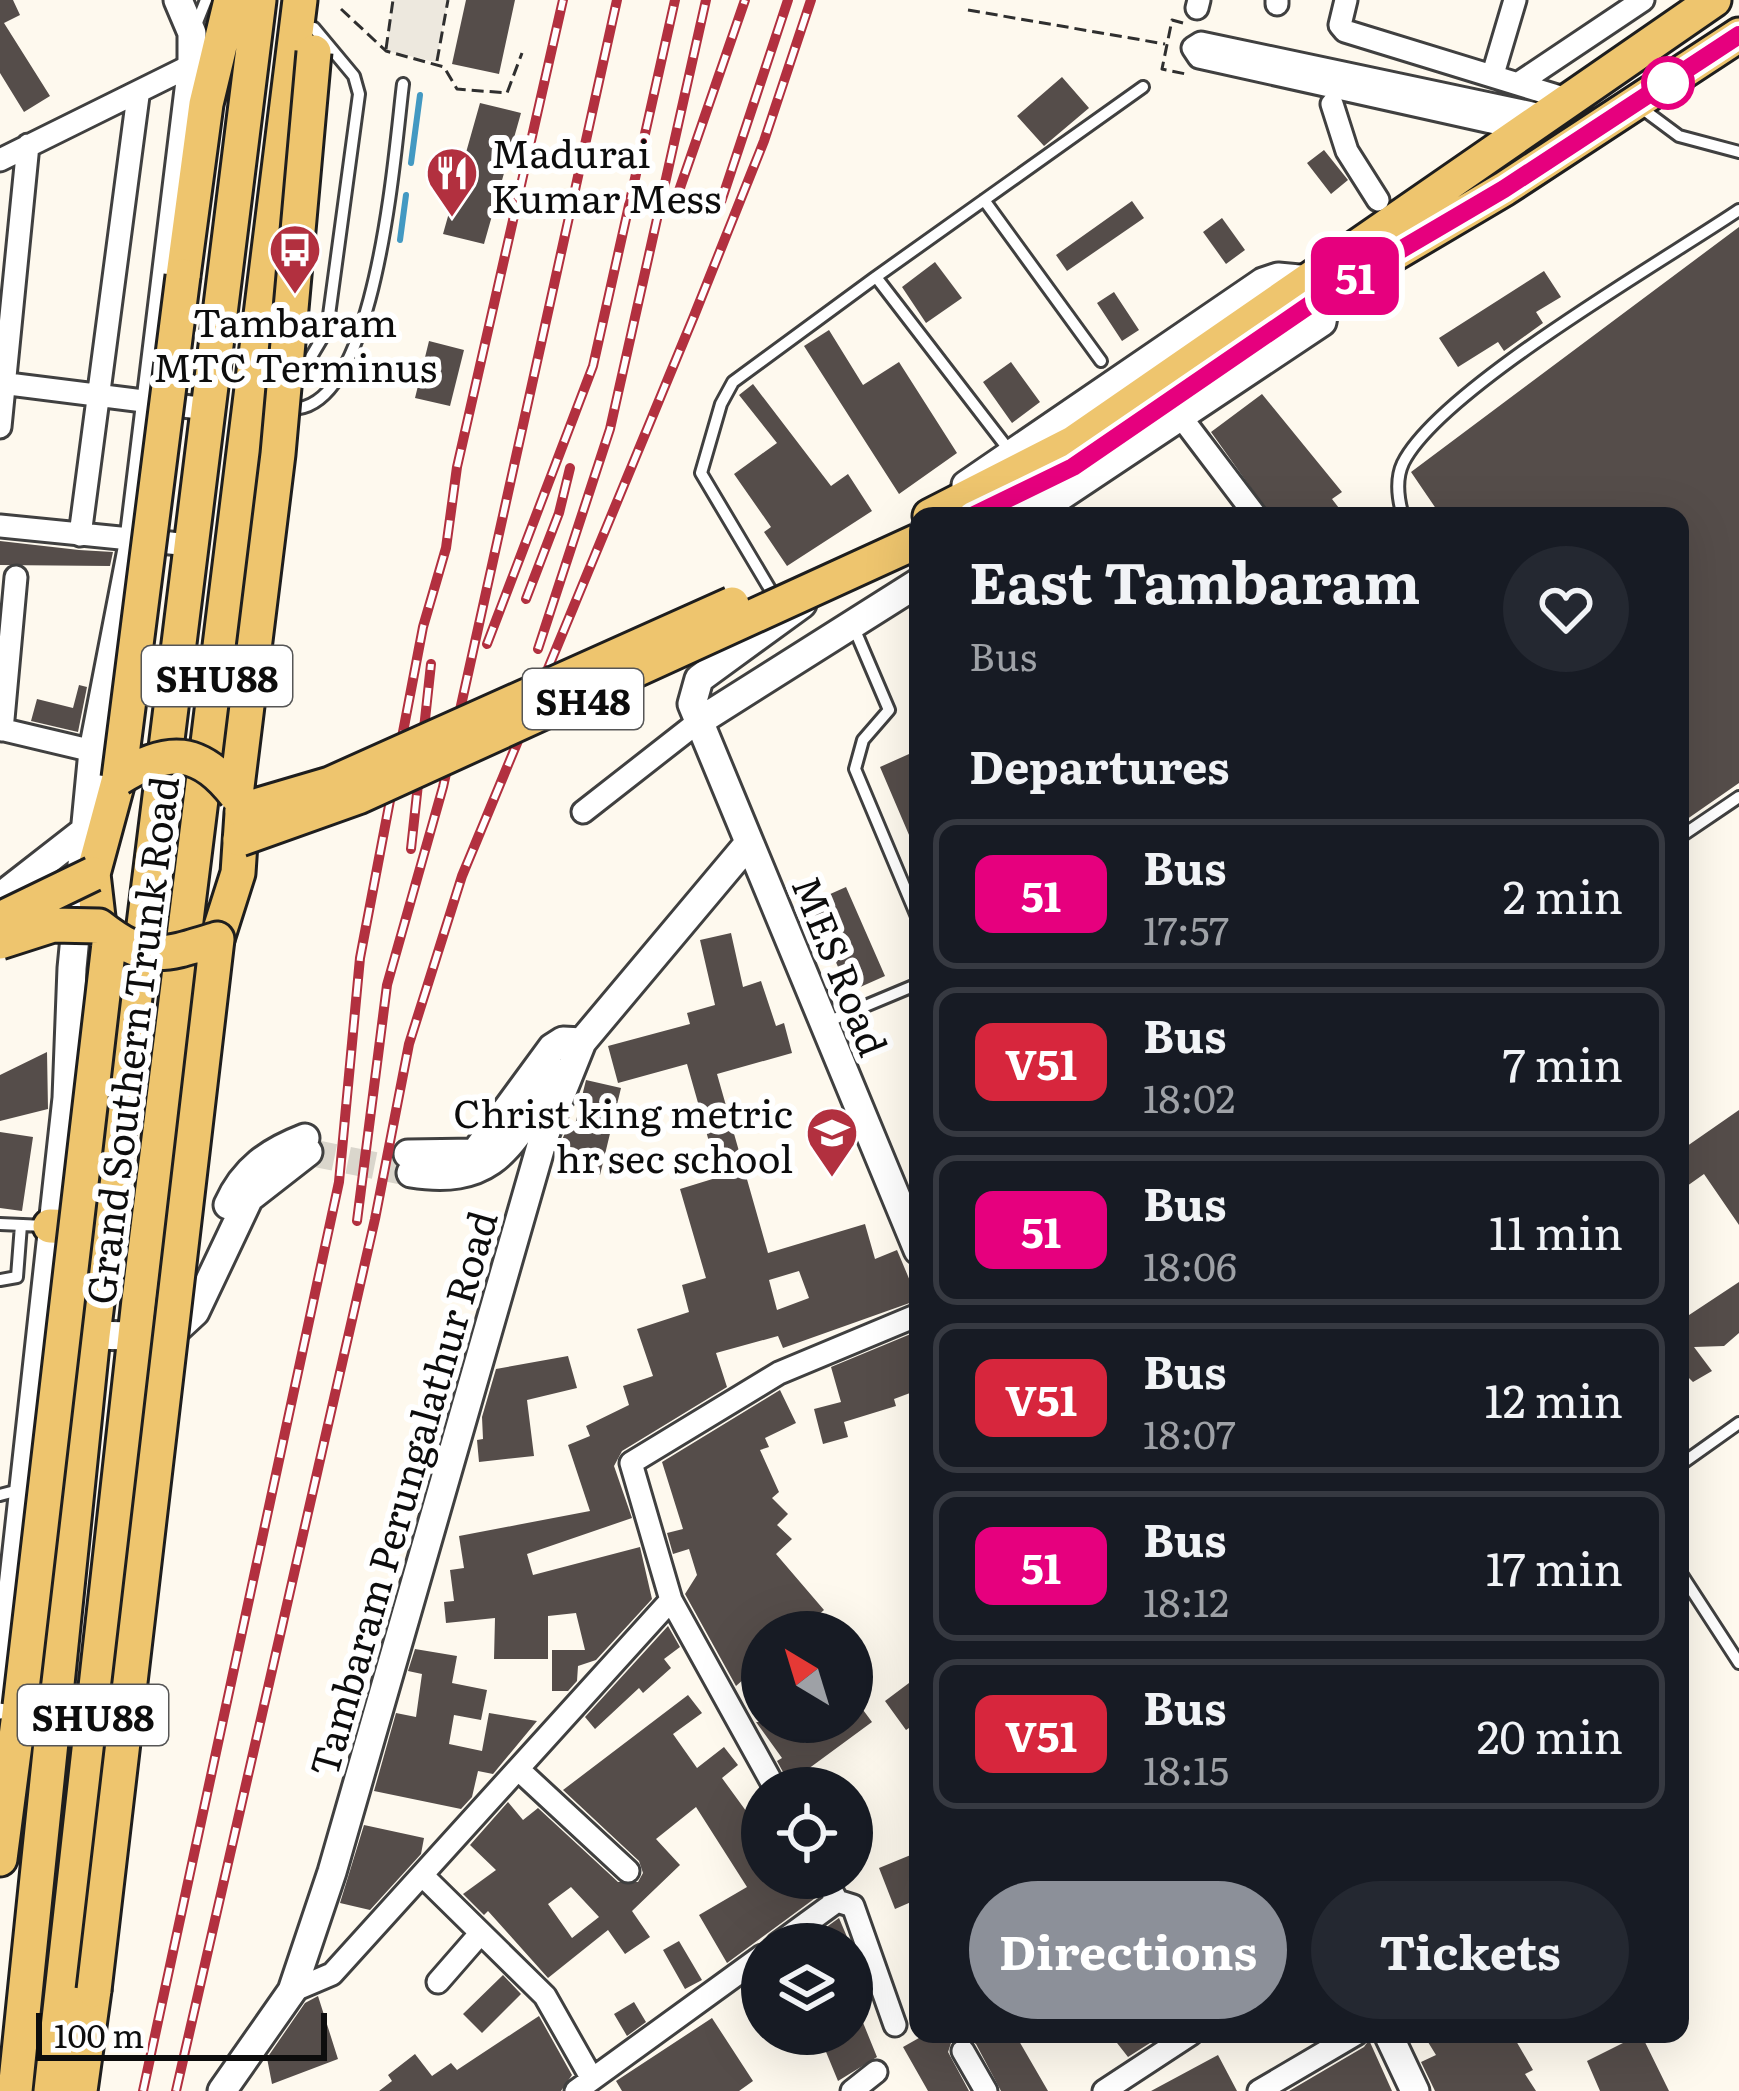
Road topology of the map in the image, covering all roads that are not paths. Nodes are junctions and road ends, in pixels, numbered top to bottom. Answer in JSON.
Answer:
{"nodes":[{"id":1,"x":178,"y":0,"type":"edge"},
{"id":2,"x":206,"y":0,"type":"edge"},
{"id":3,"x":231,"y":0,"type":"edge"},
{"id":4,"x":259,"y":0,"type":"edge"},
{"id":5,"x":1346,"y":0,"type":"edge"},
{"id":6,"x":1515,"y":0,"type":"edge"},
{"id":7,"x":1642,"y":0,"type":"edge"},
{"id":8,"x":1714,"y":0,"type":"edge"},
{"id":9,"x":314,"y":20,"type":"edge"},
{"id":10,"x":192,"y":33,"type":"junction"},
{"id":11,"x":1739,"y":35,"type":"edge"},
{"id":12,"x":192,"y":65,"type":"junction"},
{"id":13,"x":1492,"y":74,"type":"junction"},
{"id":14,"x":1519,"y":83,"type":"junction"},
{"id":15,"x":403,"y":84,"type":"dead end"},
{"id":16,"x":1143,"y":87,"type":"dead end"},
{"id":17,"x":138,"y":96,"type":"junction"},
{"id":18,"x":1332,"y":104,"type":"dead end"},
{"id":19,"x":1636,"y":104,"type":"junction"},
{"id":20,"x":1548,"y":115,"type":"junction"},
{"id":21,"x":28,"y":145,"type":"junction"},
{"id":22,"x":1738,"y":153,"type":"edge"},
{"id":23,"x":0,"y":160,"type":"edge"},
{"id":24,"x":984,"y":200,"type":"junction"},
{"id":25,"x":1378,"y":200,"type":"dead end"},
{"id":26,"x":1739,"y":210,"type":"edge"},
{"id":27,"x":876,"y":278,"type":"junction"},
{"id":28,"x":1318,"y":287,"type":"junction"},
{"id":29,"x":1259,"y":328,"type":"junction"},
{"id":30,"x":1101,"y":361,"type":"dead end"},
{"id":31,"x":298,"y":381,"type":"junction"},
{"id":32,"x":2,"y":383,"type":"edge"},
{"id":33,"x":99,"y":396,"type":"junction"},
{"id":34,"x":149,"y":402,"type":"junction"},
{"id":35,"x":252,"y":402,"type":"junction"},
{"id":36,"x":208,"y":409,"type":"junction"},
{"id":37,"x":295,"y":410,"type":"junction"},
{"id":38,"x":1181,"y":417,"type":"junction"},
{"id":39,"x":0,"y":427,"type":"edge"},
{"id":40,"x":1011,"y":453,"type":"junction"},
{"id":41,"x":937,"y":507,"type":"edge"},
{"id":42,"x":944,"y":507,"type":"edge"},
{"id":43,"x":990,"y":507,"type":"edge"},
{"id":44,"x":1056,"y":507,"type":"edge"},
{"id":45,"x":1249,"y":507,"type":"edge"},
{"id":46,"x":1401,"y":507,"type":"edge"},
{"id":47,"x":909,"y":524,"type":"edge"},
{"id":48,"x":0,"y":526,"type":"edge"},
{"id":49,"x":909,"y":527,"type":"edge"},
{"id":50,"x":80,"y":535,"type":"junction"},
{"id":51,"x":134,"y":539,"type":"junction"},
{"id":52,"x":190,"y":545,"type":"junction"},
{"id":53,"x":909,"y":545,"type":"edge"},
{"id":54,"x":16,"y":577,"type":"dead end"},
{"id":55,"x":909,"y":589,"type":"edge"},
{"id":56,"x":786,"y":616,"type":"junction"},
{"id":57,"x":853,"y":625,"type":"junction"},
{"id":58,"x":698,"y":722,"type":"junction"},
{"id":59,"x":1,"y":730,"type":"edge"},
{"id":60,"x":93,"y":751,"type":"junction"},
{"id":61,"x":119,"y":778,"type":"junction"},
{"id":62,"x":1739,"y":797,"type":"edge"},
{"id":63,"x":583,"y":812,"type":"dead end"},
{"id":64,"x":240,"y":815,"type":"junction"},
{"id":65,"x":86,"y":830,"type":"junction"},
{"id":66,"x":1689,"y":831,"type":"edge"},
{"id":67,"x":749,"y":843,"type":"junction"},
{"id":68,"x":93,"y":874,"type":"junction"},
{"id":69,"x":0,"y":897,"type":"edge"},
{"id":70,"x":909,"y":898,"type":"edge"},
{"id":71,"x":0,"y":919,"type":"edge"},
{"id":72,"x":105,"y":930,"type":"junction"},
{"id":73,"x":217,"y":939,"type":"junction"},
{"id":74,"x":0,"y":942,"type":"edge"},
{"id":75,"x":909,"y":988,"type":"edge"},
{"id":76,"x":824,"y":1023,"type":"junction"},
{"id":77,"x":578,"y":1051,"type":"junction"},
{"id":78,"x":409,"y":1163,"type":"tunnel mouth"},
{"id":79,"x":0,"y":1224,"type":"edge"},
{"id":80,"x":36,"y":1226,"type":"junction"},
{"id":81,"x":106,"y":1228,"type":"junction"},
{"id":82,"x":909,"y":1228,"type":"edge"},
{"id":83,"x":0,"y":1280,"type":"edge"},
{"id":84,"x":140,"y":1300,"type":"junction"},
{"id":85,"x":909,"y":1319,"type":"edge"},
{"id":86,"x":93,"y":1335,"type":"junction"},
{"id":87,"x":135,"y":1338,"type":"junction"},
{"id":88,"x":1739,"y":1423,"type":"edge"},
{"id":89,"x":1689,"y":1459,"type":"edge"},
{"id":90,"x":13,"y":1492,"type":"edge"},
{"id":91,"x":1689,"y":1586,"type":"edge"},
{"id":92,"x":671,"y":1600,"type":"junction"},
{"id":93,"x":1739,"y":1663,"type":"edge"},
{"id":94,"x":0,"y":1705,"type":"edge"},
{"id":95,"x":763,"y":1767,"type":"edge"},
{"id":96,"x":519,"y":1769,"type":"junction"},
{"id":97,"x":0,"y":1859,"type":"edge"},
{"id":98,"x":628,"y":1871,"type":"dead end"},
{"id":99,"x":423,"y":1876,"type":"junction"},
{"id":100,"x":837,"y":1901,"type":"joint"},
{"id":101,"x":807,"y":1923,"type":"edge"},
{"id":102,"x":479,"y":1935,"type":"junction"},
{"id":103,"x":741,"y":1970,"type":"edge"},
{"id":104,"x":438,"y":1982,"type":"dead end"},
{"id":105,"x":292,"y":1990,"type":"junction"},
{"id":106,"x":895,"y":2025,"type":"dead end"},
{"id":107,"x":1174,"y":2043,"type":"edge"},
{"id":108,"x":1341,"y":2043,"type":"edge"},
{"id":109,"x":1392,"y":2043,"type":"edge"},
{"id":110,"x":963,"y":2051,"type":"dead end"},
{"id":111,"x":877,"y":2072,"type":"dead end"},
{"id":112,"x":584,"y":2085,"type":"edge"},
{"id":113,"x":857,"y":2090,"type":"edge"},
{"id":114,"x":15,"y":2091,"type":"edge"},
{"id":115,"x":51,"y":2091,"type":"edge"},
{"id":116,"x":80,"y":2091,"type":"edge"},
{"id":117,"x":222,"y":2091,"type":"edge"},
{"id":118,"x":986,"y":2091,"type":"edge"},
{"id":119,"x":1104,"y":2091,"type":"edge"},
{"id":120,"x":1259,"y":2091,"type":"edge"},
{"id":121,"x":1415,"y":2091,"type":"edge"}],
"edges":[{"from":1,"to":10,"type":"street"},
{"from":2,"to":10,"type":"lane"},
{"from":3,"to":61,"type":"main road","bridge":true},
{"from":4,"to":36,"type":"main road","name":"Grand Southern Trunk Road","number":"SHU88"},
{"from":5,"to":13,"type":"street"},
{"from":6,"to":13,"type":"street"},
{"from":7,"to":14,"type":"street"},
{"from":8,"to":20,"type":"main road","number":"SH48"},
{"from":9,"to":31,"type":"lane"},
{"from":9,"to":35,"type":"main road","name":"Grand Southern Trunk Road","number":"SHU88"},
{"from":9,"to":64,"type":"main road","bridge":true},
{"from":10,"to":12,"type":"street"},
{"from":11,"to":19,"type":"main road","number":"SH48"},
{"from":12,"to":17,"type":"street"},
{"from":12,"to":34,"type":"street"},
{"from":13,"to":14,"type":"street"},
{"from":14,"to":20,"type":"street"},
{"from":15,"to":37,"type":"lane"},
{"from":16,"to":24,"type":"lane"},
{"from":17,"to":21,"type":"street"},
{"from":17,"to":33,"type":"street"},
{"from":18,"to":25,"type":"street"},
{"from":19,"to":22,"type":"lane"},
{"from":19,"to":28,"type":"main road","number":"SH48"},
{"from":20,"to":20,"type":"street"},
{"from":20,"to":28,"type":"main road","number":"SH48"},
{"from":21,"to":23,"type":"street"},
{"from":21,"to":32,"type":"street"},
{"from":24,"to":27,"type":"lane"},
{"from":24,"to":30,"type":"lane"},
{"from":26,"to":46,"type":"lane"},
{"from":27,"to":40,"type":"lane"},
{"from":27,"to":56,"type":"lane"},
{"from":28,"to":29,"type":"main road","number":"SH48"},
{"from":28,"to":38,"type":"street"},
{"from":28,"to":40,"type":"street"},
{"from":29,"to":42,"type":"main road","number":"SH48"},
{"from":29,"to":43,"type":"main road","number":"SH48"},
{"from":31,"to":35,"type":"lane"},
{"from":31,"to":37,"type":"lane"},
{"from":32,"to":33,"type":"street"},
{"from":32,"to":39,"type":"street"},
{"from":33,"to":34,"type":"street"},
{"from":33,"to":50,"type":"street"},
{"from":34,"to":36,"type":"street"},
{"from":34,"to":51,"type":"street"},
{"from":35,"to":37,"type":"lane"},
{"from":35,"to":84,"type":"main road","name":"Grand Southern Trunk Road","number":"SHU88"},
{"from":36,"to":52,"type":"main road","name":"Grand Southern Trunk Road","number":"SHU88"},
{"from":38,"to":44,"type":"street"},
{"from":38,"to":45,"type":"street"},
{"from":40,"to":41,"type":"street"},
{"from":47,"to":64,"type":"main road","number":"SH48","bridge":true},
{"from":48,"to":50,"type":"street"},
{"from":49,"to":56,"type":"street"},
{"from":50,"to":51,"type":"street"},
{"from":51,"to":52,"type":"street"},
{"from":51,"to":60,"type":"street"},
{"from":52,"to":81,"type":"main road","name":"Grand Southern Trunk Road","number":"SHU88"},
{"from":53,"to":64,"type":"main road","number":"SH48","bridge":true},
{"from":54,"to":59,"type":"street"},
{"from":55,"to":57,"type":"street"},
{"from":56,"to":58,"type":"street"},
{"from":57,"to":58,"type":"street"},
{"from":57,"to":70,"type":"lane"},
{"from":58,"to":63,"type":"street"},
{"from":58,"to":67,"type":"street"},
{"from":59,"to":60,"type":"street"},
{"from":60,"to":65,"type":"street"},
{"from":61,"to":64,"type":"main road","bridge":true},
{"from":61,"to":68,"type":"main road"},
{"from":62,"to":66,"type":"lane"},
{"from":64,"to":73,"type":"main road"},
{"from":65,"to":69,"type":"street"},
{"from":65,"to":80,"type":"street"},
{"from":67,"to":76,"type":"street","name":"MES Road"},
{"from":67,"to":77,"type":"street","name":"Tambaram Perungalathur Road"},
{"from":68,"to":71,"type":"main road","bridge":true},
{"from":68,"to":72,"type":"main road"},
{"from":72,"to":73,"type":"main road","bridge":true},
{"from":72,"to":74,"type":"main road","bridge":true},
{"from":72,"to":97,"type":"main road","bridge":true},
{"from":73,"to":116,"type":"main road","bridge":true},
{"from":75,"to":76,"type":"lane"},
{"from":76,"to":82,"type":"street","name":"MES Road"},
{"from":77,"to":78,"type":"street"},
{"from":77,"to":105,"type":"street","name":"Tambaram Perungalathur Road"},
{"from":79,"to":80,"type":"lane"},
{"from":80,"to":81,"type":"main road"},
{"from":80,"to":83,"type":"lane"},
{"from":80,"to":90,"type":"street"},
{"from":81,"to":86,"type":"main road","name":"Grand Southern Trunk Road","number":"SHU88"},
{"from":84,"to":87,"type":"main road","name":"Grand Southern Trunk Road","number":"SHU88"},
{"from":84,"to":87,"type":"street"},
{"from":85,"to":92,"type":"street"},
{"from":86,"to":87,"type":"street"},
{"from":86,"to":114,"type":"main road","name":"Grand Southern Trunk Road","number":"SHU88"},
{"from":87,"to":115,"type":"main road","name":"Grand Southern Trunk Road","number":"SHU88"},
{"from":88,"to":89,"type":"lane"},
{"from":90,"to":94,"type":"street"},
{"from":91,"to":93,"type":"lane"},
{"from":92,"to":95,"type":"street"},
{"from":92,"to":96,"type":"street"},
{"from":96,"to":98,"type":"street"},
{"from":96,"to":99,"type":"street"},
{"from":99,"to":102,"type":"street"},
{"from":99,"to":105,"type":"street"},
{"from":100,"to":101,"type":"street"},
{"from":100,"to":106,"type":"street"},
{"from":102,"to":104,"type":"street"},
{"from":102,"to":112,"type":"street"},
{"from":103,"to":112,"type":"street"},
{"from":105,"to":117,"type":"street","name":"Tambaram Perungalathur Road"},
{"from":107,"to":119,"type":"street"},
{"from":108,"to":120,"type":"street"},
{"from":109,"to":121,"type":"street"},
{"from":110,"to":118,"type":"street"},
{"from":111,"to":113,"type":"street"}]}
